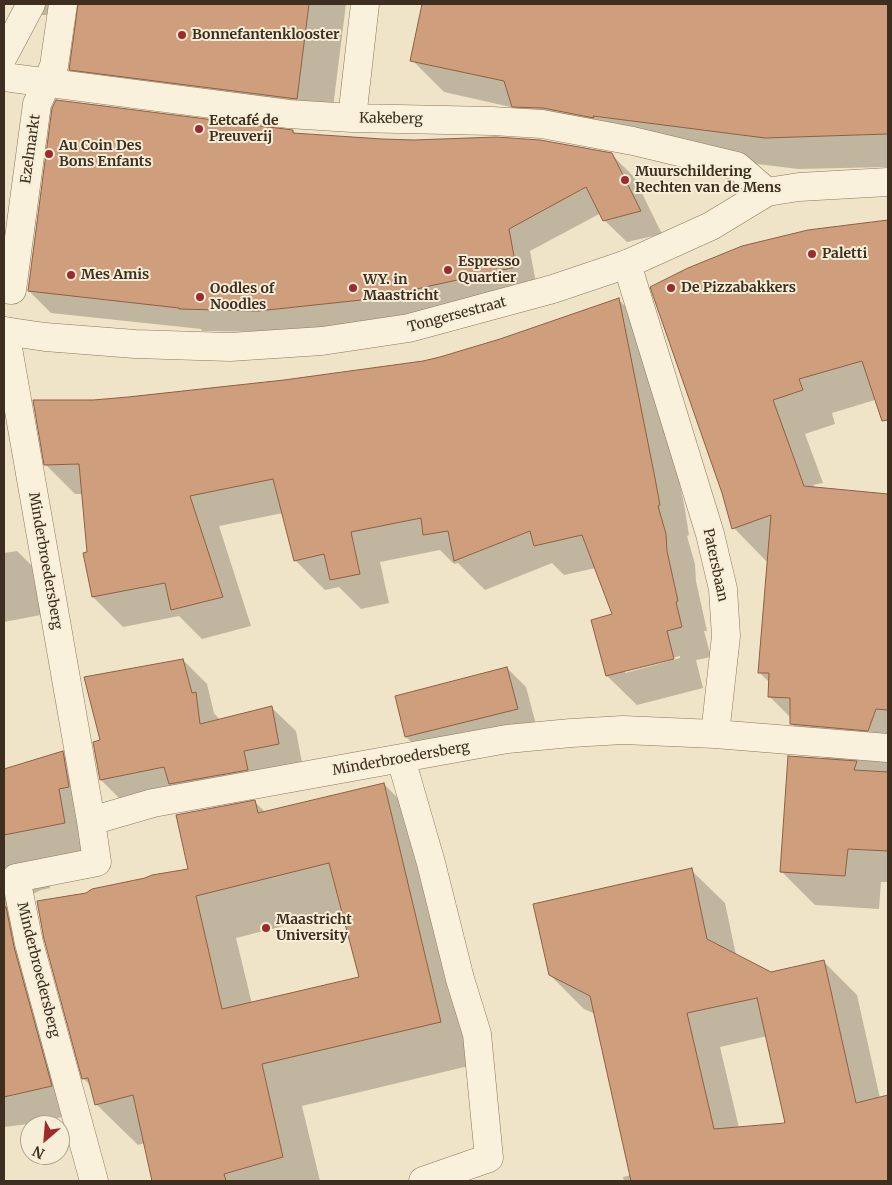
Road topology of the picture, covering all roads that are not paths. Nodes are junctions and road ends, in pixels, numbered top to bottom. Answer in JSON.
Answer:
{"nodes":[{"id":1,"x":31,"y":4,"type":"edge"},
{"id":2,"x":63,"y":4,"type":"edge"},
{"id":3,"x":366,"y":4,"type":"edge"},
{"id":4,"x":4,"y":55,"type":"edge"},
{"id":5,"x":4,"y":77,"type":"edge"},
{"id":6,"x":46,"y":83,"type":"junction"},
{"id":7,"x":352,"y":118,"type":"junction"},
{"id":8,"x":888,"y":182,"type":"edge"},
{"id":9,"x":767,"y":192,"type":"junction"},
{"id":10,"x":627,"y":264,"type":"junction"},
{"id":11,"x":4,"y":289,"type":"edge"},
{"id":12,"x":4,"y":331,"type":"edge"},
{"id":13,"x":715,"y":734,"type":"junction"},
{"id":14,"x":888,"y":748,"type":"edge"},
{"id":15,"x":401,"y":759,"type":"junction"},
{"id":16,"x":91,"y":821,"type":"junction"},
{"id":17,"x":94,"y":1181,"type":"edge"},
{"id":18,"x":423,"y":1181,"type":"edge"}],
"edges":[{"from":1,"to":4,"type":"street"},
{"from":2,"to":6,"type":"street","name":"Ezelmarkt"},
{"from":3,"to":7,"type":"street"},
{"from":5,"to":6,"type":"street","name":"Kakeberg"},
{"from":6,"to":7,"type":"street","name":"Kakeberg"},
{"from":6,"to":11,"type":"street","name":"Ezelmarkt"},
{"from":7,"to":9,"type":"street","name":"Kakeberg"},
{"from":8,"to":9,"type":"street","name":"Tongersestraat"},
{"from":9,"to":10,"type":"street","name":"Tongersestraat"},
{"from":10,"to":12,"type":"street","name":"Tongersestraat"},
{"from":10,"to":13,"type":"street","name":"Patersbaan"},
{"from":12,"to":16,"type":"street","name":"Minderbroedersberg"},
{"from":13,"to":14,"type":"street"},
{"from":13,"to":15,"type":"street","name":"Minderbroedersberg"},
{"from":15,"to":16,"type":"street","name":"Minderbroedersberg"},
{"from":15,"to":18,"type":"street"},
{"from":16,"to":17,"type":"street","name":"Minderbroedersberg"}]}
